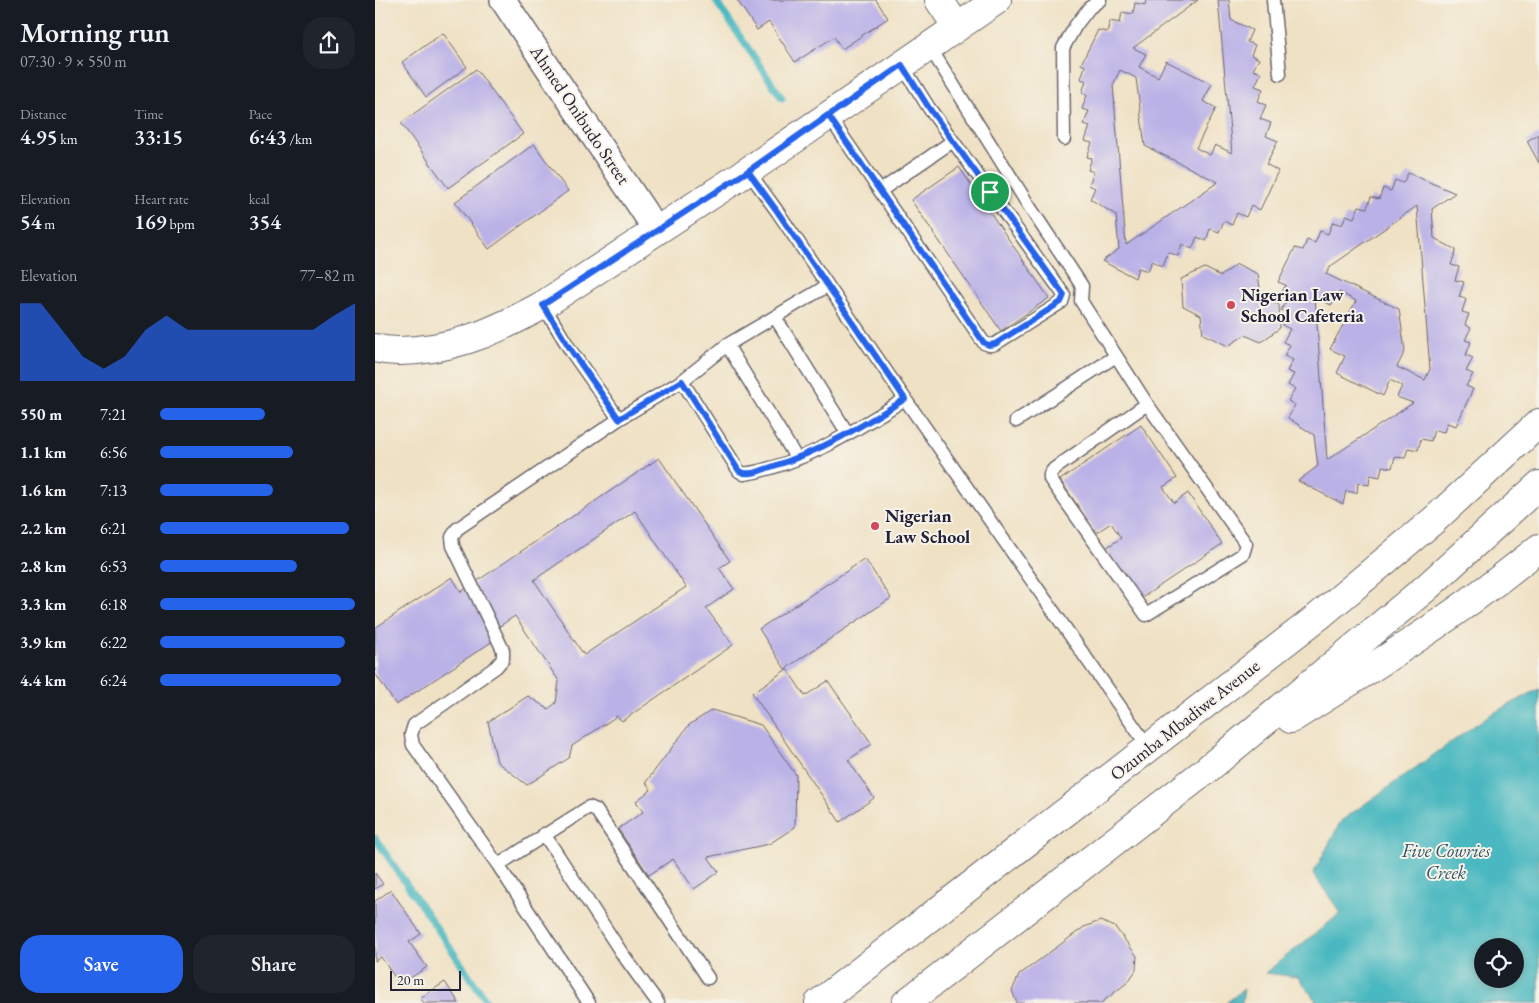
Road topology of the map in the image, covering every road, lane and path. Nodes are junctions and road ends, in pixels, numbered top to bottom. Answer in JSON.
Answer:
{"nodes":[{"id":1,"x":503,"y":0,"type":"edge"},
{"id":2,"x":939,"y":0,"type":"edge"},
{"id":3,"x":997,"y":0,"type":"edge"},
{"id":4,"x":1100,"y":0,"type":"edge"},
{"id":5,"x":1273,"y":0,"type":"edge"},
{"id":6,"x":957,"y":27,"type":"junction"},
{"id":7,"x":929,"y":46,"type":"junction"},
{"id":8,"x":902,"y":65,"type":"junction"},
{"id":9,"x":1280,"y":74,"type":"dead end"},
{"id":10,"x":828,"y":115,"type":"junction"},
{"id":11,"x":1064,"y":139,"type":"dead end"},
{"id":12,"x":953,"y":140,"type":"junction"},
{"id":13,"x":748,"y":171,"type":"junction"},
{"id":14,"x":880,"y":191,"type":"junction"},
{"id":15,"x":657,"y":231,"type":"junction"},
{"id":16,"x":827,"y":286,"type":"junction"},
{"id":17,"x":543,"y":305,"type":"junction"},
{"id":18,"x":775,"y":317,"type":"junction"},
{"id":19,"x":727,"y":345,"type":"junction"},
{"id":20,"x":375,"y":348,"type":"edge"},
{"id":21,"x":1116,"y":356,"type":"junction"},
{"id":22,"x":682,"y":381,"type":"junction"},
{"id":23,"x":905,"y":399,"type":"junction"},
{"id":24,"x":1147,"y":404,"type":"junction"},
{"id":25,"x":619,"y":419,"type":"junction"},
{"id":26,"x":1016,"y":421,"type":"dead end"},
{"id":27,"x":1539,"y":423,"type":"edge"},
{"id":28,"x":848,"y":434,"type":"junction"},
{"id":29,"x":797,"y":459,"type":"junction"},
{"id":30,"x":1539,"y":485,"type":"edge"},
{"id":31,"x":1539,"y":548,"type":"edge"},
{"id":32,"x":1149,"y":748,"type":"junction"},
{"id":33,"x":1204,"y":772,"type":"junction"},
{"id":34,"x":544,"y":834,"type":"junction"},
{"id":35,"x":498,"y":865,"type":"junction"},
{"id":36,"x":708,"y":978,"type":"dead end"},
{"id":37,"x":589,"y":1003,"type":"edge"},
{"id":38,"x":658,"y":1003,"type":"edge"},
{"id":39,"x":819,"y":1003,"type":"edge"},
{"id":40,"x":906,"y":1003,"type":"edge"}],
"edges":[{"from":1,"to":15,"type":"street","name":"Ahmed Onibudo Street"},
{"from":2,"to":6,"type":"main road"},
{"from":3,"to":6,"type":"main road"},
{"from":4,"to":11,"type":"lane"},
{"from":5,"to":9,"type":"lane"},
{"from":6,"to":7,"type":"main road"},
{"from":7,"to":8,"type":"main road"},
{"from":7,"to":21,"type":"lane"},
{"from":8,"to":10,"type":"main road"},
{"from":8,"to":12,"type":"lane"},
{"from":10,"to":13,"type":"main road"},
{"from":10,"to":14,"type":"lane"},
{"from":12,"to":14,"type":"lane"},
{"from":12,"to":14,"type":"lane"},
{"from":13,"to":15,"type":"main road"},
{"from":13,"to":16,"type":"lane"},
{"from":15,"to":17,"type":"main road"},
{"from":16,"to":18,"type":"lane"},
{"from":16,"to":23,"type":"lane"},
{"from":17,"to":20,"type":"main road"},
{"from":17,"to":25,"type":"lane"},
{"from":18,"to":19,"type":"lane"},
{"from":18,"to":28,"type":"lane"},
{"from":19,"to":22,"type":"lane"},
{"from":19,"to":29,"type":"lane"},
{"from":21,"to":24,"type":"lane"},
{"from":21,"to":26,"type":"lane"},
{"from":22,"to":25,"type":"lane"},
{"from":22,"to":29,"type":"lane"},
{"from":23,"to":28,"type":"lane"},
{"from":23,"to":32,"type":"lane"},
{"from":24,"to":24,"type":"lane"},
{"from":25,"to":35,"type":"lane"},
{"from":27,"to":32,"type":"main road","name":"Ozumba Mbadiwe Avenue"},
{"from":28,"to":29,"type":"lane"},
{"from":30,"to":33,"type":"main road"},
{"from":31,"to":33,"type":"main road"},
{"from":32,"to":39,"type":"main road","name":"Ozumba Mbadiwe Avenue"},
{"from":33,"to":40,"type":"main road"},
{"from":34,"to":35,"type":"lane"},
{"from":34,"to":36,"type":"lane"},
{"from":34,"to":38,"type":"lane"},
{"from":35,"to":37,"type":"lane"}]}
